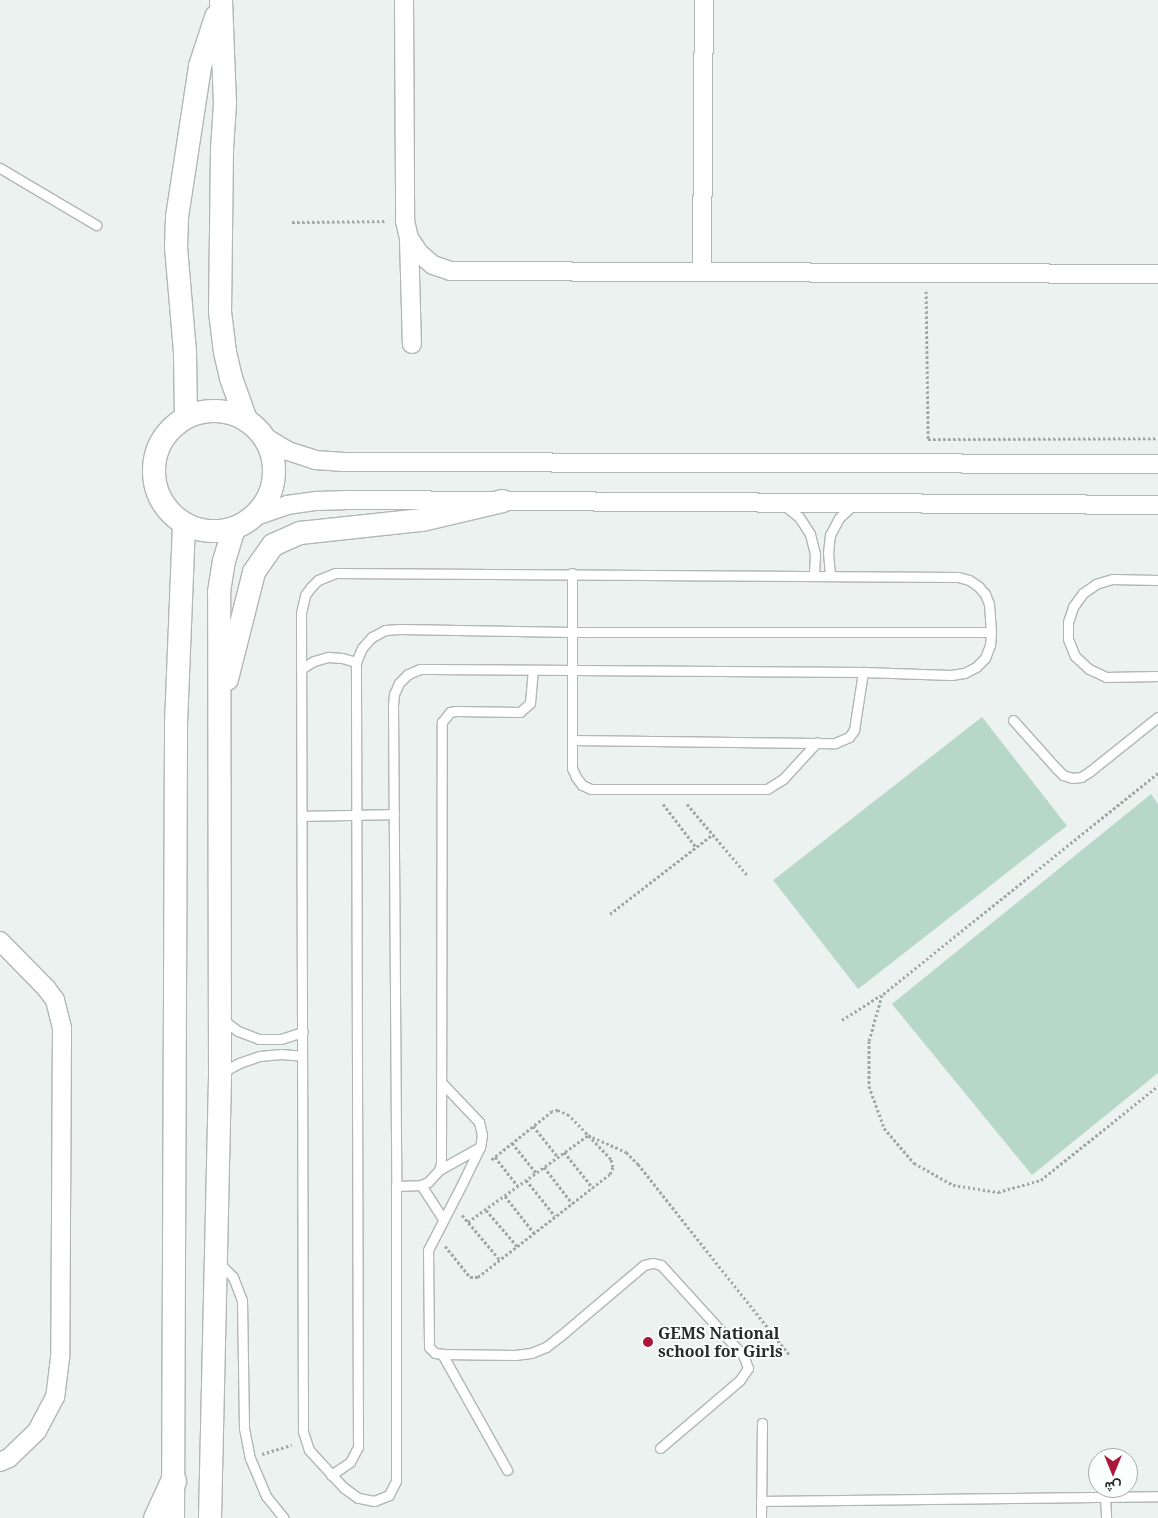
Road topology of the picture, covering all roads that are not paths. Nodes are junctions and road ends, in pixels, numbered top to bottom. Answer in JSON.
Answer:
{"nodes":[{"id":1,"x":404,"y":0,"type":"edge"},
{"id":2,"x":704,"y":0,"type":"edge"},
{"id":3,"x":221,"y":2,"type":"edge"},
{"id":4,"x":0,"y":168,"type":"edge"},
{"id":5,"x":96,"y":225,"type":"dead end"},
{"id":6,"x":410,"y":238,"type":"junction"},
{"id":7,"x":702,"y":272,"type":"junction"},
{"id":8,"x":1158,"y":274,"type":"edge"},
{"id":9,"x":412,"y":344,"type":"dead end"},
{"id":10,"x":186,"y":417,"type":"junction"},
{"id":11,"x":246,"y":420,"type":"junction"},
{"id":12,"x":263,"y":436,"type":"junction"},
{"id":13,"x":1158,"y":464,"type":"edge"},
{"id":14,"x":503,"y":501,"type":"junction"},
{"id":15,"x":782,"y":503,"type":"junction"},
{"id":16,"x":854,"y":504,"type":"junction"},
{"id":17,"x":1158,"y":505,"type":"edge"},
{"id":18,"x":244,"y":522,"type":"junction"},
{"id":19,"x":184,"y":524,"type":"junction"},
{"id":20,"x":572,"y":573,"type":"junction"},
{"id":21,"x":814,"y":575,"type":"junction"},
{"id":22,"x":830,"y":575,"type":"junction"},
{"id":23,"x":1158,"y":580,"type":"edge"},
{"id":24,"x":572,"y":632,"type":"junction"},
{"id":25,"x":991,"y":632,"type":"junction"},
{"id":26,"x":356,"y":662,"type":"junction"},
{"id":27,"x":301,"y":669,"type":"junction"},
{"id":28,"x":534,"y":670,"type":"junction"},
{"id":29,"x":572,"y":671,"type":"junction"},
{"id":30,"x":863,"y":672,"type":"junction"},
{"id":31,"x":1158,"y":676,"type":"edge"},
{"id":32,"x":218,"y":714,"type":"junction"},
{"id":33,"x":1158,"y":718,"type":"edge"},
{"id":34,"x":1013,"y":720,"type":"dead end"},
{"id":35,"x":572,"y":740,"type":"junction"},
{"id":36,"x":817,"y":742,"type":"junction"},
{"id":37,"x":394,"y":814,"type":"junction"},
{"id":38,"x":356,"y":815,"type":"junction"},
{"id":39,"x":302,"y":816,"type":"junction"},
{"id":40,"x":0,"y":941,"type":"edge"},
{"id":41,"x":220,"y":1017,"type":"junction"},
{"id":42,"x":303,"y":1032,"type":"junction"},
{"id":43,"x":302,"y":1056,"type":"junction"},
{"id":44,"x":220,"y":1073,"type":"junction"},
{"id":45,"x":442,"y":1084,"type":"junction"},
{"id":46,"x":480,"y":1147,"type":"junction"},
{"id":47,"x":439,"y":1170,"type":"junction"},
{"id":48,"x":421,"y":1185,"type":"junction"},
{"id":49,"x":396,"y":1186,"type":"junction"},
{"id":50,"x":443,"y":1219,"type":"junction"},
{"id":51,"x":214,"y":1258,"type":"junction"},
{"id":52,"x":442,"y":1354,"type":"junction"},
{"id":53,"x":762,"y":1423,"type":"dead end"},
{"id":54,"x":660,"y":1448,"type":"dead end"},
{"id":55,"x":0,"y":1462,"type":"edge"},
{"id":56,"x":506,"y":1470,"type":"dead end"},
{"id":57,"x":331,"y":1474,"type":"junction"},
{"id":58,"x":173,"y":1481,"type":"junction"},
{"id":59,"x":1088,"y":1496,"type":"edge"},
{"id":60,"x":1138,"y":1496,"type":"edge"},
{"id":61,"x":1158,"y":1496,"type":"edge"},
{"id":62,"x":1105,"y":1498,"type":"edge"},
{"id":63,"x":762,"y":1501,"type":"junction"},
{"id":64,"x":156,"y":1518,"type":"edge"},
{"id":65,"x":173,"y":1518,"type":"edge"},
{"id":66,"x":210,"y":1518,"type":"edge"},
{"id":67,"x":284,"y":1518,"type":"edge"},
{"id":68,"x":762,"y":1518,"type":"edge"},
{"id":69,"x":1106,"y":1518,"type":"edge"}],
"edges":[{"from":1,"to":6,"type":"street"},
{"from":2,"to":7,"type":"street"},
{"from":3,"to":10,"type":"street"},
{"from":3,"to":11,"type":"street"},
{"from":4,"to":5,"type":"lane"},
{"from":6,"to":7,"type":"street"},
{"from":6,"to":9,"type":"street"},
{"from":7,"to":8,"type":"street"},
{"from":10,"to":11,"type":"street"},
{"from":10,"to":19,"type":"street"},
{"from":11,"to":12,"type":"street"},
{"from":12,"to":13,"type":"street"},
{"from":12,"to":18,"type":"street"},
{"from":14,"to":15,"type":"street"},
{"from":14,"to":18,"type":"street"},
{"from":14,"to":32,"type":"street"},
{"from":15,"to":16,"type":"street"},
{"from":15,"to":21,"type":"lane"},
{"from":16,"to":17,"type":"street"},
{"from":16,"to":22,"type":"lane"},
{"from":18,"to":19,"type":"street"},
{"from":18,"to":32,"type":"street"},
{"from":19,"to":58,"type":"street"},
{"from":20,"to":21,"type":"lane"},
{"from":20,"to":24,"type":"lane"},
{"from":20,"to":27,"type":"lane"},
{"from":21,"to":22,"type":"lane"},
{"from":22,"to":25,"type":"lane"},
{"from":23,"to":31,"type":"lane"},
{"from":24,"to":25,"type":"lane"},
{"from":24,"to":26,"type":"lane"},
{"from":24,"to":29,"type":"lane"},
{"from":25,"to":30,"type":"lane"},
{"from":26,"to":27,"type":"lane"},
{"from":26,"to":38,"type":"lane"},
{"from":27,"to":39,"type":"lane"},
{"from":28,"to":29,"type":"lane"},
{"from":28,"to":37,"type":"lane"},
{"from":28,"to":45,"type":"lane"},
{"from":29,"to":30,"type":"lane"},
{"from":29,"to":35,"type":"lane"},
{"from":30,"to":36,"type":"lane"},
{"from":32,"to":41,"type":"street"},
{"from":33,"to":34,"type":"lane"},
{"from":35,"to":36,"type":"lane"},
{"from":35,"to":36,"type":"lane"},
{"from":37,"to":38,"type":"lane"},
{"from":37,"to":49,"type":"lane"},
{"from":38,"to":39,"type":"lane"},
{"from":38,"to":57,"type":"lane"},
{"from":39,"to":42,"type":"lane"},
{"from":40,"to":55,"type":"street"},
{"from":41,"to":42,"type":"lane"},
{"from":41,"to":44,"type":"street"},
{"from":42,"to":43,"type":"lane"},
{"from":43,"to":44,"type":"lane"},
{"from":43,"to":57,"type":"lane"},
{"from":44,"to":51,"type":"street"},
{"from":45,"to":46,"type":"lane"},
{"from":45,"to":47,"type":"lane"},
{"from":46,"to":47,"type":"lane"},
{"from":46,"to":50,"type":"lane"},
{"from":47,"to":48,"type":"lane"},
{"from":48,"to":49,"type":"lane"},
{"from":48,"to":50,"type":"lane"},
{"from":49,"to":57,"type":"lane"},
{"from":50,"to":52,"type":"lane"},
{"from":51,"to":66,"type":"street"},
{"from":51,"to":67,"type":"lane"},
{"from":52,"to":54,"type":"lane"},
{"from":52,"to":56,"type":"lane"},
{"from":53,"to":63,"type":"lane"},
{"from":58,"to":64,"type":"main road"},
{"from":58,"to":65,"type":"street"},
{"from":59,"to":63,"type":"lane"},
{"from":60,"to":61,"type":"lane"},
{"from":62,"to":69,"type":"lane"},
{"from":63,"to":68,"type":"lane"}]}
